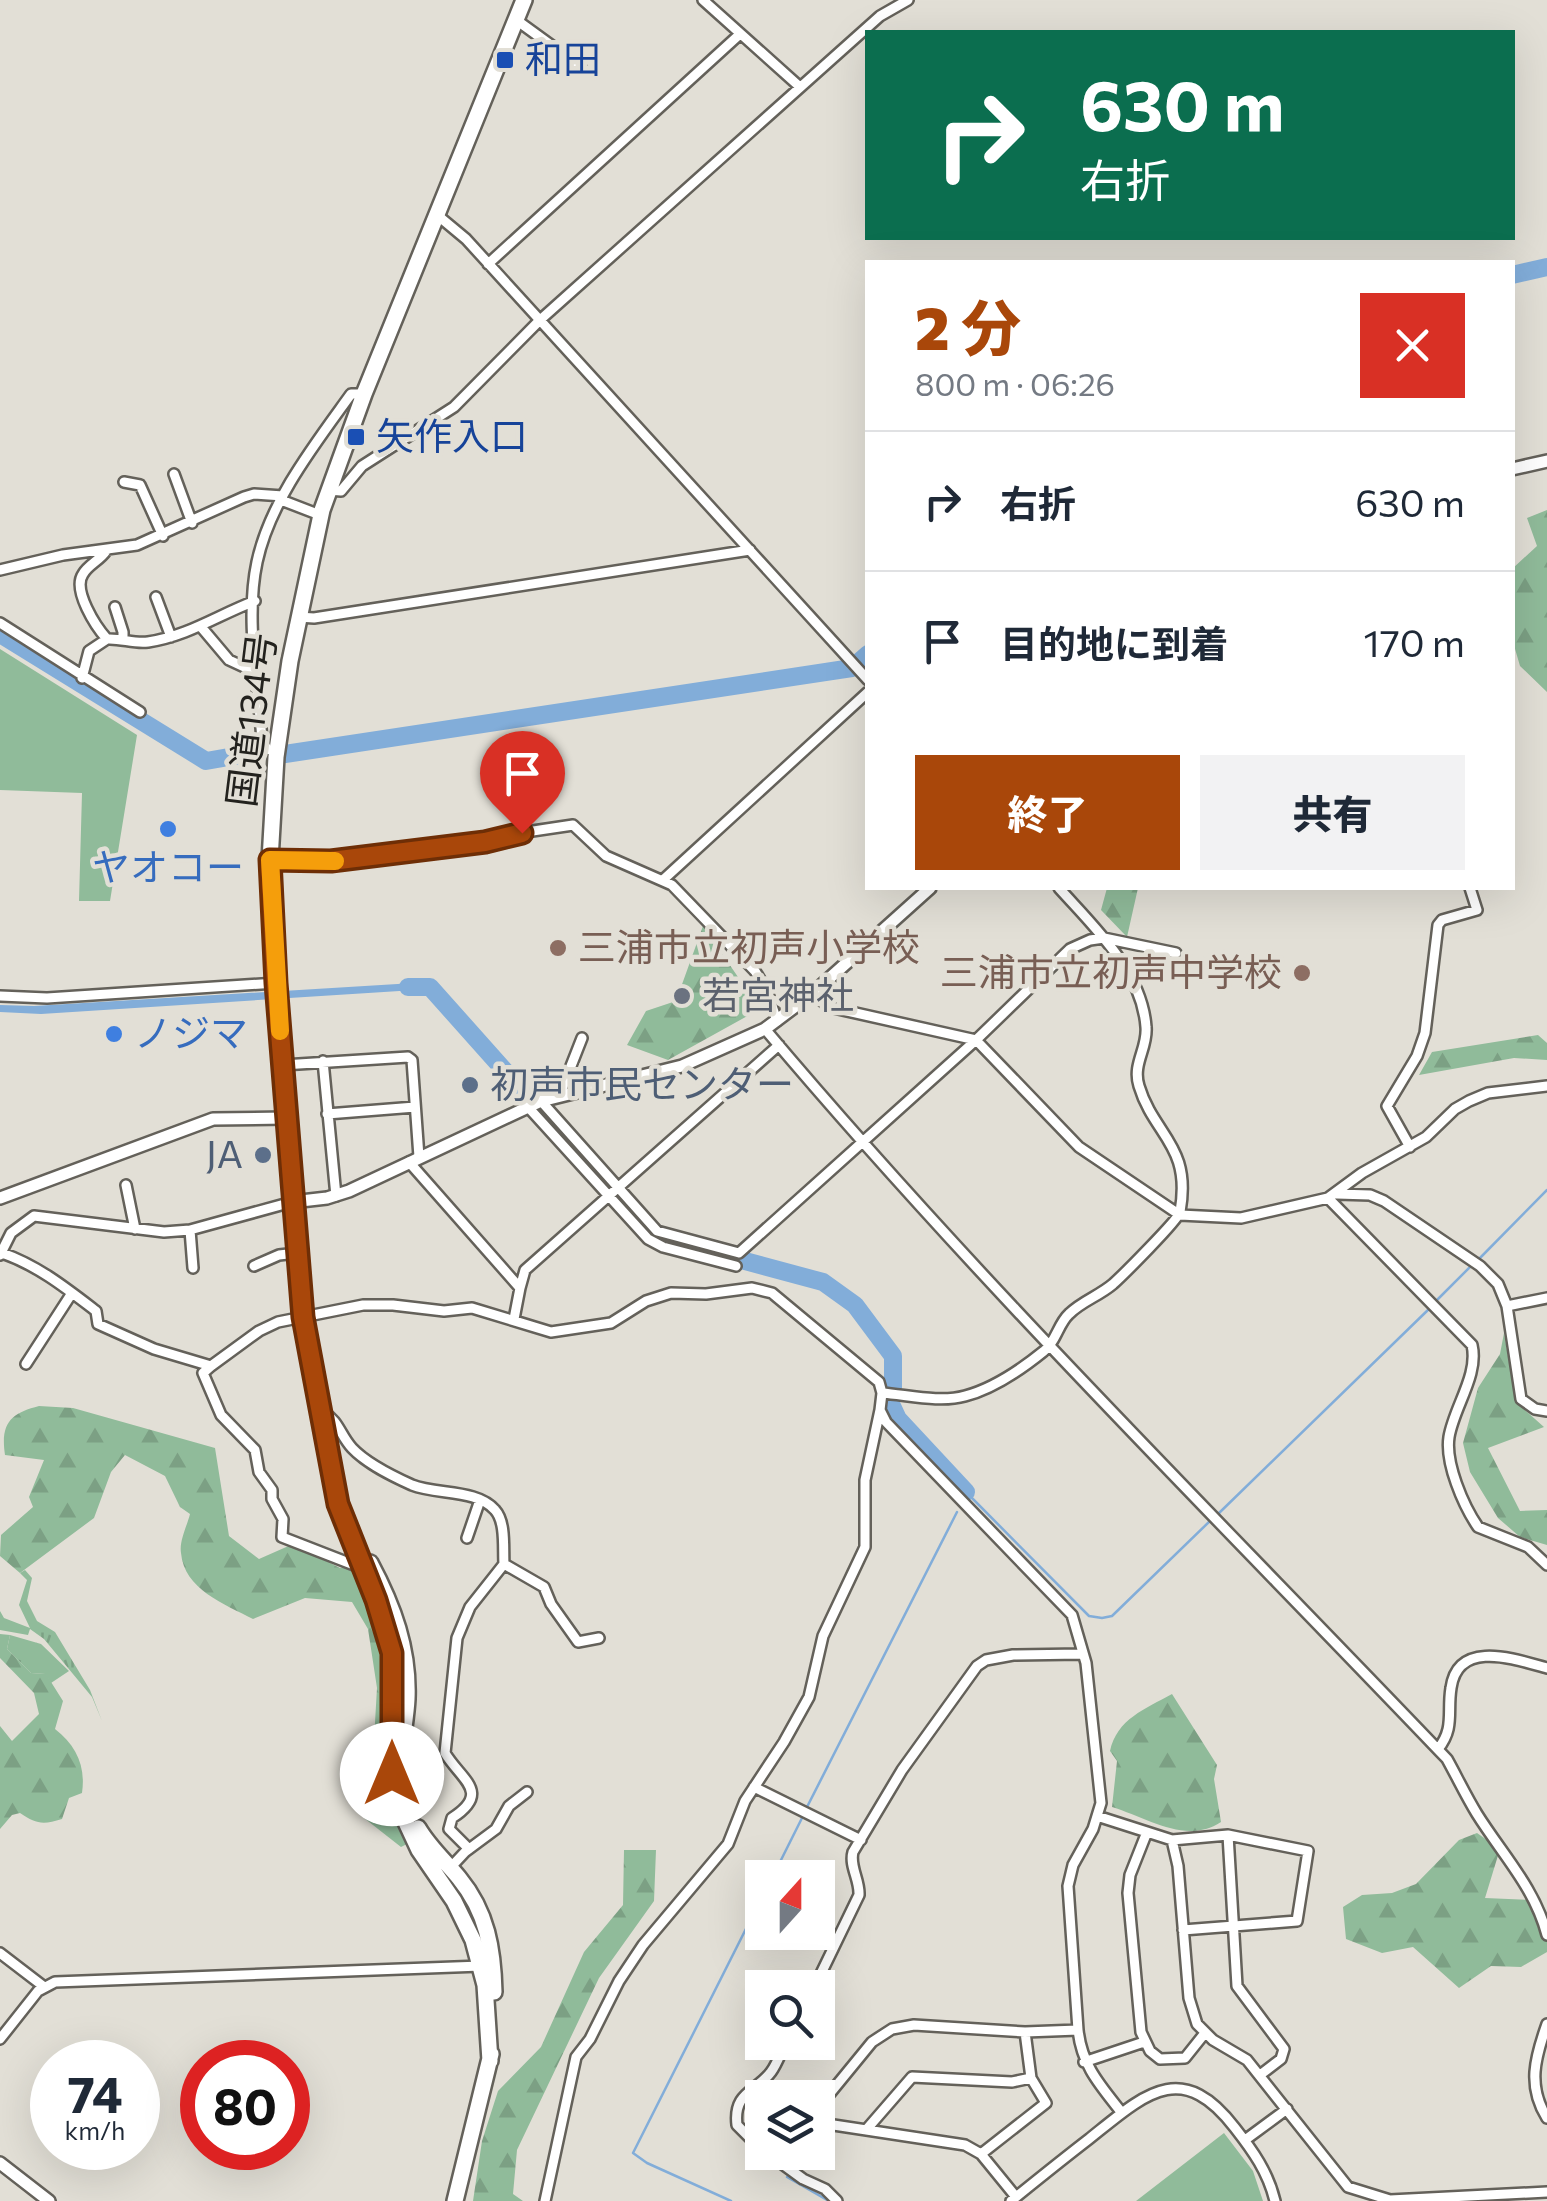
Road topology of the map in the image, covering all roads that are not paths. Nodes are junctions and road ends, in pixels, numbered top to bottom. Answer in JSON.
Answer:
{"nodes":[{"id":1,"x":524,"y":0,"type":"edge"},
{"id":2,"x":702,"y":0,"type":"edge"},
{"id":3,"x":908,"y":0,"type":"edge"},
{"id":4,"x":515,"y":20,"type":"junction"},
{"id":5,"x":740,"y":34,"type":"junction"},
{"id":6,"x":581,"y":67,"type":"dead end"},
{"id":7,"x":800,"y":88,"type":"junction"},
{"id":8,"x":436,"y":214,"type":"junction"},
{"id":9,"x":488,"y":264,"type":"junction"},
{"id":10,"x":540,"y":320,"type":"junction"},
{"id":11,"x":364,"y":394,"type":"junction"},
{"id":12,"x":1547,"y":461,"type":"edge"},
{"id":13,"x":1515,"y":468,"type":"edge"},
{"id":14,"x":174,"y":474,"type":"dead end"},
{"id":15,"x":124,"y":482,"type":"dead end"},
{"id":16,"x":328,"y":490,"type":"junction"},
{"id":17,"x":282,"y":498,"type":"junction"},
{"id":18,"x":320,"y":515,"type":"junction"},
{"id":19,"x":192,"y":523,"type":"junction"},
{"id":20,"x":163,"y":536,"type":"junction"},
{"id":21,"x":750,"y":550,"type":"junction"},
{"id":22,"x":106,"y":552,"type":"junction"},
{"id":23,"x":0,"y":570,"type":"edge"},
{"id":24,"x":156,"y":597,"type":"dead end"},
{"id":25,"x":254,"y":601,"type":"junction"},
{"id":26,"x":116,"y":607,"type":"dead end"},
{"id":27,"x":298,"y":616,"type":"junction"},
{"id":28,"x":0,"y":624,"type":"edge"},
{"id":29,"x":202,"y":628,"type":"junction"},
{"id":30,"x":170,"y":637,"type":"junction"},
{"id":31,"x":108,"y":639,"type":"junction"},
{"id":32,"x":122,"y":640,"type":"junction"},
{"id":33,"x":257,"y":673,"type":"junction"},
{"id":34,"x":865,"y":676,"type":"edge"},
{"id":35,"x":82,"y":678,"type":"junction"},
{"id":36,"x":865,"y":695,"type":"edge"},
{"id":37,"x":140,"y":712,"type":"dead end"},
{"id":38,"x":277,"y":752,"type":"junction"},
{"id":39,"x":270,"y":860,"type":"junction"},
{"id":40,"x":664,"y":879,"type":"junction"},
{"id":41,"x":928,"y":890,"type":"edge"},
{"id":42,"x":1061,"y":890,"type":"edge"},
{"id":43,"x":1471,"y":890,"type":"edge"},
{"id":44,"x":1104,"y":938,"type":"junction"},
{"id":45,"x":1176,"y":953,"type":"dead end"},
{"id":46,"x":276,"y":984,"type":"junction"},
{"id":47,"x":813,"y":994,"type":"junction"},
{"id":48,"x":0,"y":996,"type":"edge"},
{"id":49,"x":778,"y":1021,"type":"junction"},
{"id":50,"x":765,"y":1029,"type":"junction"},
{"id":51,"x":582,"y":1038,"type":"dead end"},
{"id":52,"x":976,"y":1040,"type":"junction"},
{"id":53,"x":778,"y":1045,"type":"junction"},
{"id":54,"x":324,"y":1061,"type":"junction"},
{"id":55,"x":283,"y":1065,"type":"junction"},
{"id":56,"x":1547,"y":1086,"type":"edge"},
{"id":57,"x":560,"y":1094,"type":"junction"},
{"id":58,"x":535,"y":1104,"type":"junction"},
{"id":59,"x":415,"y":1107,"type":"junction"},
{"id":60,"x":327,"y":1114,"type":"junction"},
{"id":61,"x":286,"y":1118,"type":"junction"},
{"id":62,"x":862,"y":1142,"type":"junction"},
{"id":63,"x":1410,"y":1147,"type":"junction"},
{"id":64,"x":414,"y":1159,"type":"junction"},
{"id":65,"x":126,"y":1185,"type":"dead end"},
{"id":66,"x":613,"y":1192,"type":"junction"},
{"id":67,"x":336,"y":1196,"type":"junction"},
{"id":68,"x":1331,"y":1196,"type":"junction"},
{"id":69,"x":0,"y":1198,"type":"edge"},
{"id":70,"x":292,"y":1202,"type":"junction"},
{"id":71,"x":1180,"y":1214,"type":"junction"},
{"id":72,"x":0,"y":1228,"type":"edge"},
{"id":73,"x":135,"y":1230,"type":"junction"},
{"id":74,"x":190,"y":1230,"type":"junction"},
{"id":75,"x":11,"y":1232,"type":"junction"},
{"id":76,"x":297,"y":1253,"type":"junction"},
{"id":77,"x":1,"y":1254,"type":"edge"},
{"id":78,"x":738,"y":1260,"type":"junction"},
{"id":79,"x":254,"y":1266,"type":"dead end"},
{"id":80,"x":194,"y":1268,"type":"dead end"},
{"id":81,"x":520,"y":1288,"type":"junction"},
{"id":82,"x":730,"y":1290,"type":"junction"},
{"id":83,"x":72,"y":1293,"type":"junction"},
{"id":84,"x":1547,"y":1298,"type":"edge"},
{"id":85,"x":1507,"y":1306,"type":"junction"},
{"id":86,"x":303,"y":1317,"type":"junction"},
{"id":87,"x":514,"y":1320,"type":"junction"},
{"id":88,"x":1049,"y":1348,"type":"junction"},
{"id":89,"x":26,"y":1364,"type":"dead end"},
{"id":90,"x":211,"y":1366,"type":"junction"},
{"id":91,"x":882,"y":1393,"type":"junction"},
{"id":92,"x":320,"y":1410,"type":"junction"},
{"id":93,"x":880,"y":1410,"type":"junction"},
{"id":94,"x":1547,"y":1411,"type":"edge"},
{"id":95,"x":335,"y":1486,"type":"junction"},
{"id":96,"x":480,"y":1500,"type":"junction"},
{"id":97,"x":467,"y":1538,"type":"dead end"},
{"id":98,"x":360,"y":1564,"type":"junction"},
{"id":99,"x":504,"y":1564,"type":"junction"},
{"id":100,"x":1547,"y":1564,"type":"edge"},
{"id":101,"x":599,"y":1638,"type":"dead end"},
{"id":102,"x":1081,"y":1654,"type":"junction"},
{"id":103,"x":1547,"y":1668,"type":"edge"},
{"id":104,"x":1438,"y":1749,"type":"junction"},
{"id":105,"x":754,"y":1787,"type":"junction"},
{"id":106,"x":527,"y":1792,"type":"dead end"},
{"id":107,"x":1097,"y":1816,"type":"junction"},
{"id":108,"x":1147,"y":1832,"type":"junction"},
{"id":109,"x":1228,"y":1834,"type":"junction"},
{"id":110,"x":861,"y":1840,"type":"junction"},
{"id":111,"x":1172,"y":1840,"type":"junction"},
{"id":112,"x":470,"y":1849,"type":"junction"},
{"id":113,"x":455,"y":1874,"type":"junction"},
{"id":114,"x":1234,"y":1926,"type":"junction"},
{"id":115,"x":1183,"y":1930,"type":"junction"},
{"id":116,"x":1547,"y":1935,"type":"edge"},
{"id":117,"x":474,"y":1940,"type":"junction"},
{"id":118,"x":0,"y":1953,"type":"edge"},
{"id":119,"x":481,"y":1966,"type":"junction"},
{"id":120,"x":823,"y":1970,"type":"edge"},
{"id":121,"x":494,"y":1984,"type":"junction"},
{"id":122,"x":43,"y":1986,"type":"junction"},
{"id":123,"x":1547,"y":2024,"type":"edge"},
{"id":124,"x":1078,"y":2030,"type":"junction"},
{"id":125,"x":1026,"y":2032,"type":"junction"},
{"id":126,"x":1205,"y":2033,"type":"junction"},
{"id":127,"x":0,"y":2039,"type":"edge"},
{"id":128,"x":1144,"y":2042,"type":"junction"},
{"id":129,"x":777,"y":2060,"type":"edge"},
{"id":130,"x":490,"y":2061,"type":"junction"},
{"id":131,"x":1084,"y":2062,"type":"junction"},
{"id":132,"x":1260,"y":2075,"type":"junction"},
{"id":133,"x":1031,"y":2078,"type":"junction"},
{"id":134,"x":762,"y":2080,"type":"edge"},
{"id":135,"x":835,"y":2087,"type":"edge"},
{"id":136,"x":745,"y":2094,"type":"edge"},
{"id":137,"x":1286,"y":2109,"type":"junction"},
{"id":138,"x":1122,"y":2112,"type":"junction"},
{"id":139,"x":1547,"y":2118,"type":"edge"},
{"id":140,"x":835,"y":2125,"type":"edge"},
{"id":141,"x":866,"y":2130,"type":"junction"},
{"id":142,"x":745,"y":2133,"type":"edge"},
{"id":143,"x":1245,"y":2140,"type":"junction"},
{"id":144,"x":981,"y":2154,"type":"junction"},
{"id":145,"x":0,"y":2163,"type":"edge"},
{"id":146,"x":790,"y":2170,"type":"edge"},
{"id":147,"x":1348,"y":2188,"type":"junction"},
{"id":148,"x":1547,"y":2192,"type":"edge"},
{"id":149,"x":1471,"y":2198,"type":"edge"},
{"id":150,"x":1014,"y":2199,"type":"edge"},
{"id":151,"x":50,"y":2201,"type":"edge"},
{"id":152,"x":455,"y":2201,"type":"edge"},
{"id":153,"x":545,"y":2201,"type":"edge"},
{"id":154,"x":837,"y":2201,"type":"edge"},
{"id":155,"x":1275,"y":2201,"type":"edge"},
{"id":156,"x":1348,"y":2201,"type":"edge"}],
"edges":[{"from":1,"to":4,"type":"highway","name":"国道134号"},
{"from":2,"to":5,"type":"street"},
{"from":3,"to":7,"type":"street"},
{"from":4,"to":6,"type":"street"},
{"from":4,"to":8,"type":"highway","name":"国道134号"},
{"from":5,"to":7,"type":"street"},
{"from":5,"to":9,"type":"street"},
{"from":7,"to":10,"type":"street"},
{"from":8,"to":9,"type":"street"},
{"from":8,"to":11,"type":"highway","name":"国道134号"},
{"from":9,"to":10,"type":"street"},
{"from":10,"to":16,"type":"street"},
{"from":10,"to":21,"type":"street"},
{"from":11,"to":16,"type":"highway","name":"国道134号"},
{"from":11,"to":17,"type":"street"},
{"from":12,"to":13,"type":"street"},
{"from":14,"to":19,"type":"street"},
{"from":15,"to":20,"type":"street"},
{"from":16,"to":18,"type":"highway","name":"国道134号"},
{"from":17,"to":18,"type":"street"},
{"from":17,"to":19,"type":"street"},
{"from":17,"to":25,"type":"street"},
{"from":18,"to":27,"type":"highway","name":"国道134号"},
{"from":19,"to":20,"type":"street"},
{"from":20,"to":22,"type":"street"},
{"from":21,"to":27,"type":"street"},
{"from":21,"to":34,"type":"street"},
{"from":22,"to":23,"type":"street"},
{"from":22,"to":31,"type":"street"},
{"from":24,"to":30,"type":"street"},
{"from":25,"to":29,"type":"street"},
{"from":25,"to":33,"type":"street"},
{"from":26,"to":32,"type":"street"},
{"from":27,"to":38,"type":"highway","name":"国道134号"},
{"from":28,"to":35,"type":"street"},
{"from":29,"to":30,"type":"street"},
{"from":29,"to":33,"type":"street"},
{"from":30,"to":32,"type":"street"},
{"from":31,"to":32,"type":"street"},
{"from":31,"to":35,"type":"street"},
{"from":33,"to":38,"type":"street"},
{"from":35,"to":37,"type":"street"},
{"from":36,"to":40,"type":"street"},
{"from":38,"to":39,"type":"highway","name":"国道134号"},
{"from":39,"to":40,"type":"street"},
{"from":39,"to":46,"type":"highway","name":"国道134号"},
{"from":40,"to":49,"type":"street"},
{"from":41,"to":47,"type":"street"},
{"from":42,"to":44,"type":"street"},
{"from":43,"to":63,"type":"street"},
{"from":44,"to":45,"type":"street"},
{"from":44,"to":52,"type":"street"},
{"from":44,"to":71,"type":"street"},
{"from":46,"to":48,"type":"street"},
{"from":46,"to":55,"type":"highway","name":"国道134号"},
{"from":47,"to":49,"type":"street"},
{"from":47,"to":52,"type":"street"},
{"from":49,"to":50,"type":"street"},
{"from":50,"to":53,"type":"street"},
{"from":50,"to":57,"type":"street"},
{"from":51,"to":57,"type":"street"},
{"from":52,"to":62,"type":"street"},
{"from":52,"to":71,"type":"street"},
{"from":53,"to":62,"type":"street"},
{"from":53,"to":66,"type":"street"},
{"from":54,"to":55,"type":"street"},
{"from":54,"to":59,"type":"street"},
{"from":54,"to":60,"type":"street"},
{"from":55,"to":61,"type":"highway","name":"国道134号"},
{"from":56,"to":63,"type":"street"},
{"from":57,"to":58,"type":"street"},
{"from":58,"to":64,"type":"street"},
{"from":58,"to":66,"type":"street"},
{"from":59,"to":60,"type":"street"},
{"from":59,"to":64,"type":"street"},
{"from":60,"to":67,"type":"street"},
{"from":61,"to":69,"type":"street"},
{"from":61,"to":70,"type":"highway","name":"国道134号"},
{"from":62,"to":78,"type":"street"},
{"from":62,"to":88,"type":"street"},
{"from":63,"to":68,"type":"street"},
{"from":64,"to":67,"type":"street"},
{"from":64,"to":81,"type":"street"},
{"from":65,"to":73,"type":"street"},
{"from":66,"to":78,"type":"street"},
{"from":66,"to":81,"type":"street"},
{"from":67,"to":70,"type":"street"},
{"from":68,"to":71,"type":"street"},
{"from":68,"to":85,"type":"street"},
{"from":68,"to":100,"type":"street"},
{"from":70,"to":74,"type":"street"},
{"from":70,"to":76,"type":"highway","name":"国道134号"},
{"from":71,"to":88,"type":"street"},
{"from":72,"to":75,"type":"street"},
{"from":73,"to":74,"type":"street"},
{"from":73,"to":75,"type":"street"},
{"from":74,"to":80,"type":"street"},
{"from":75,"to":77,"type":"street"},
{"from":76,"to":79,"type":"street"},
{"from":76,"to":86,"type":"highway","name":"国道134号"},
{"from":77,"to":83,"type":"street"},
{"from":78,"to":82,"type":"street"},
{"from":81,"to":87,"type":"street"},
{"from":82,"to":87,"type":"street"},
{"from":82,"to":91,"type":"street"},
{"from":83,"to":89,"type":"street"},
{"from":83,"to":90,"type":"street"},
{"from":84,"to":85,"type":"street"},
{"from":85,"to":94,"type":"street"},
{"from":86,"to":87,"type":"street"},
{"from":86,"to":90,"type":"street"},
{"from":86,"to":92,"type":"highway","name":"国道134号"},
{"from":88,"to":91,"type":"street"},
{"from":88,"to":104,"type":"street"},
{"from":90,"to":98,"type":"street"},
{"from":91,"to":93,"type":"street"},
{"from":92,"to":95,"type":"highway","name":"国道134号"},
{"from":92,"to":96,"type":"street"},
{"from":93,"to":102,"type":"street"},
{"from":93,"to":105,"type":"street"},
{"from":95,"to":98,"type":"highway","name":"国道134号"},
{"from":95,"to":113,"type":"highway","name":"国道134号"},
{"from":96,"to":97,"type":"street"},
{"from":96,"to":99,"type":"street"},
{"from":98,"to":117,"type":"highway","name":"国道134号"},
{"from":99,"to":101,"type":"street"},
{"from":99,"to":112,"type":"street"},
{"from":102,"to":107,"type":"street"},
{"from":102,"to":110,"type":"street"},
{"from":103,"to":104,"type":"street"},
{"from":104,"to":116,"type":"street"},
{"from":105,"to":110,"type":"street"},
{"from":105,"to":153,"type":"street"},
{"from":106,"to":112,"type":"street"},
{"from":107,"to":108,"type":"street"},
{"from":107,"to":124,"type":"street"},
{"from":108,"to":111,"type":"street"},
{"from":108,"to":128,"type":"street"},
{"from":109,"to":111,"type":"street"},
{"from":109,"to":114,"type":"street"},
{"from":109,"to":114,"type":"street"},
{"from":110,"to":120,"type":"street"},
{"from":111,"to":115,"type":"street"},
{"from":112,"to":113,"type":"street"},
{"from":113,"to":117,"type":"highway"},
{"from":113,"to":119,"type":"highway"},
{"from":113,"to":121,"type":"highway","name":"国道134号"},
{"from":114,"to":115,"type":"street"},
{"from":114,"to":132,"type":"street"},
{"from":115,"to":126,"type":"street"},
{"from":117,"to":119,"type":"highway","name":"国道134号"},
{"from":118,"to":122,"type":"street"},
{"from":119,"to":121,"type":"highway"},
{"from":119,"to":122,"type":"street"},
{"from":119,"to":130,"type":"highway","name":"国道134号"},
{"from":121,"to":130,"type":"highway","name":"国道134号"},
{"from":122,"to":127,"type":"street"},
{"from":123,"to":139,"type":"street"},
{"from":124,"to":125,"type":"street"},
{"from":124,"to":131,"type":"street"},
{"from":125,"to":133,"type":"street"},
{"from":125,"to":135,"type":"street"},
{"from":126,"to":128,"type":"street"},
{"from":126,"to":132,"type":"street"},
{"from":128,"to":131,"type":"street"},
{"from":129,"to":134,"type":"street"},
{"from":130,"to":152,"type":"highway","name":"国道134号"},
{"from":131,"to":138,"type":"street"},
{"from":132,"to":137,"type":"street"},
{"from":133,"to":141,"type":"street"},
{"from":133,"to":144,"type":"street"},
{"from":136,"to":142,"type":"street"},
{"from":137,"to":143,"type":"street"},
{"from":137,"to":147,"type":"street"},
{"from":138,"to":143,"type":"street"},
{"from":138,"to":150,"type":"street"},
{"from":140,"to":141,"type":"street"},
{"from":141,"to":144,"type":"street"},
{"from":143,"to":155,"type":"street"},
{"from":144,"to":150,"type":"street"},
{"from":145,"to":151,"type":"street"},
{"from":146,"to":154,"type":"street"},
{"from":147,"to":149,"type":"street"},
{"from":147,"to":156,"type":"street"},
{"from":148,"to":149,"type":"street"}]}
